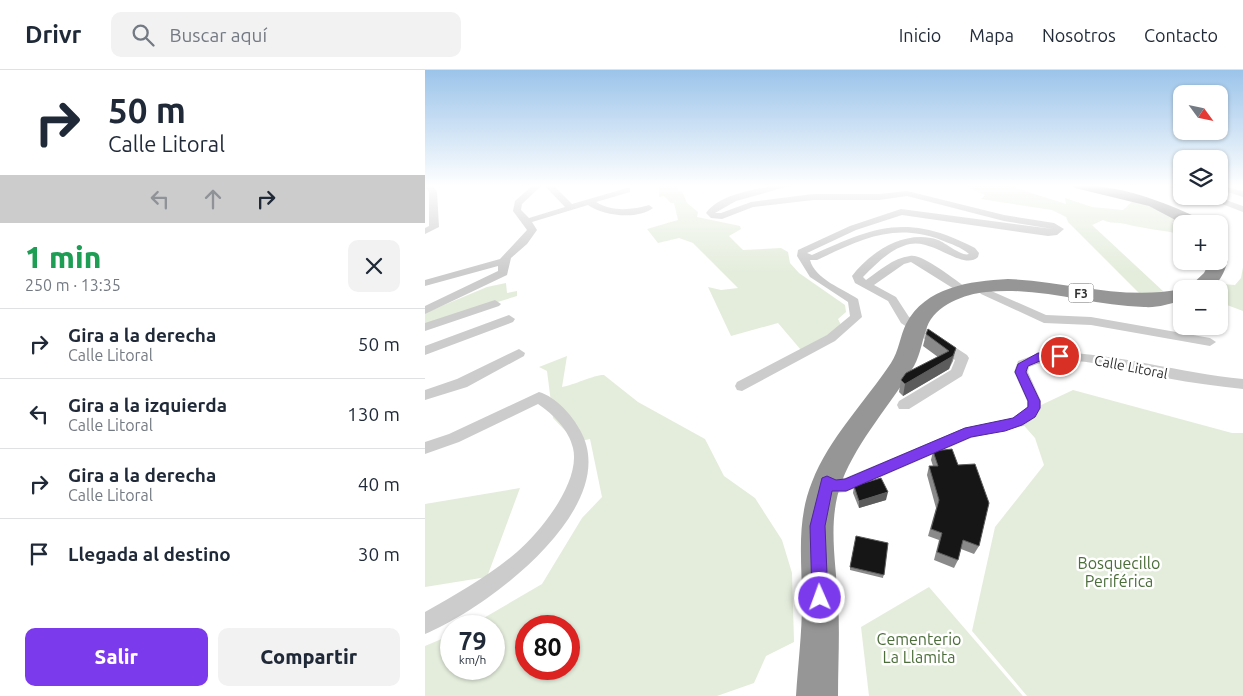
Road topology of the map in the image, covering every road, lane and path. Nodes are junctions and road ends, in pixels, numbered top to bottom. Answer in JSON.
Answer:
{"nodes":[{"id":1,"x":434,"y":214,"type":"edge"},
{"id":2,"x":521,"y":214,"type":"edge"},
{"id":3,"x":550,"y":214,"type":"edge"},
{"id":4,"x":712,"y":214,"type":"edge"},
{"id":5,"x":728,"y":214,"type":"edge"},
{"id":6,"x":894,"y":214,"type":"edge"},
{"id":7,"x":916,"y":214,"type":"edge"},
{"id":8,"x":991,"y":214,"type":"edge"},
{"id":9,"x":527,"y":221,"type":"junction"},
{"id":10,"x":425,"y":231,"type":"edge"},
{"id":11,"x":805,"y":258,"type":"junction"},
{"id":12,"x":502,"y":262,"type":"junction"},
{"id":13,"x":1215,"y":270,"type":"edge"},
{"id":14,"x":1208,"y":280,"type":"edge"},
{"id":15,"x":425,"y":283,"type":"edge"},
{"id":16,"x":866,"y":285,"type":"junction"},
{"id":17,"x":972,"y":288,"type":"junction"},
{"id":18,"x":1173,"y":297,"type":"edge"},
{"id":19,"x":495,"y":304,"type":"dead end"},
{"id":20,"x":425,"y":310,"type":"edge"},
{"id":21,"x":509,"y":319,"type":"dead end"},
{"id":22,"x":425,"y":327,"type":"edge"},
{"id":23,"x":915,"y":327,"type":"junction"},
{"id":24,"x":1210,"y":342,"type":"dead end"},
{"id":25,"x":425,"y":351,"type":"edge"},
{"id":26,"x":519,"y":353,"type":"dead end"},
{"id":27,"x":1243,"y":384,"type":"edge"},
{"id":28,"x":742,"y":386,"type":"dead end"},
{"id":29,"x":425,"y":395,"type":"edge"},
{"id":30,"x":890,"y":405,"type":"junction"},
{"id":31,"x":425,"y":448,"type":"edge"},
{"id":32,"x":827,"y":482,"type":"junction"},
{"id":33,"x":425,"y":624,"type":"edge"},
{"id":34,"x":817,"y":696,"type":"edge"}],
"edges":[{"from":1,"to":10,"type":"street"},
{"from":2,"to":9,"type":"street"},
{"from":3,"to":9,"type":"street"},
{"from":4,"to":5,"type":"street"},
{"from":6,"to":11,"type":"street"},
{"from":7,"to":8,"type":"street"},
{"from":9,"to":12,"type":"street"},
{"from":11,"to":16,"type":"street"},
{"from":11,"to":28,"type":"street"},
{"from":12,"to":15,"type":"street"},
{"from":12,"to":20,"type":"street"},
{"from":13,"to":14,"type":"highway"},
{"from":16,"to":17,"type":"street"},
{"from":16,"to":23,"type":"street"},
{"from":17,"to":18,"type":"highway","number":"F3"},
{"from":17,"to":23,"type":"highway","number":"F3"},
{"from":17,"to":24,"type":"street"},
{"from":19,"to":22,"type":"street"},
{"from":21,"to":25,"type":"street"},
{"from":23,"to":30,"type":"highway","number":"F3"},
{"from":23,"to":30,"type":"street"},
{"from":26,"to":29,"type":"street"},
{"from":27,"to":32,"type":"street","name":"Calle Litoral"},
{"from":30,"to":32,"type":"highway","number":"F3"},
{"from":31,"to":33,"type":"street"},
{"from":32,"to":34,"type":"highway","number":"F3"}]}
